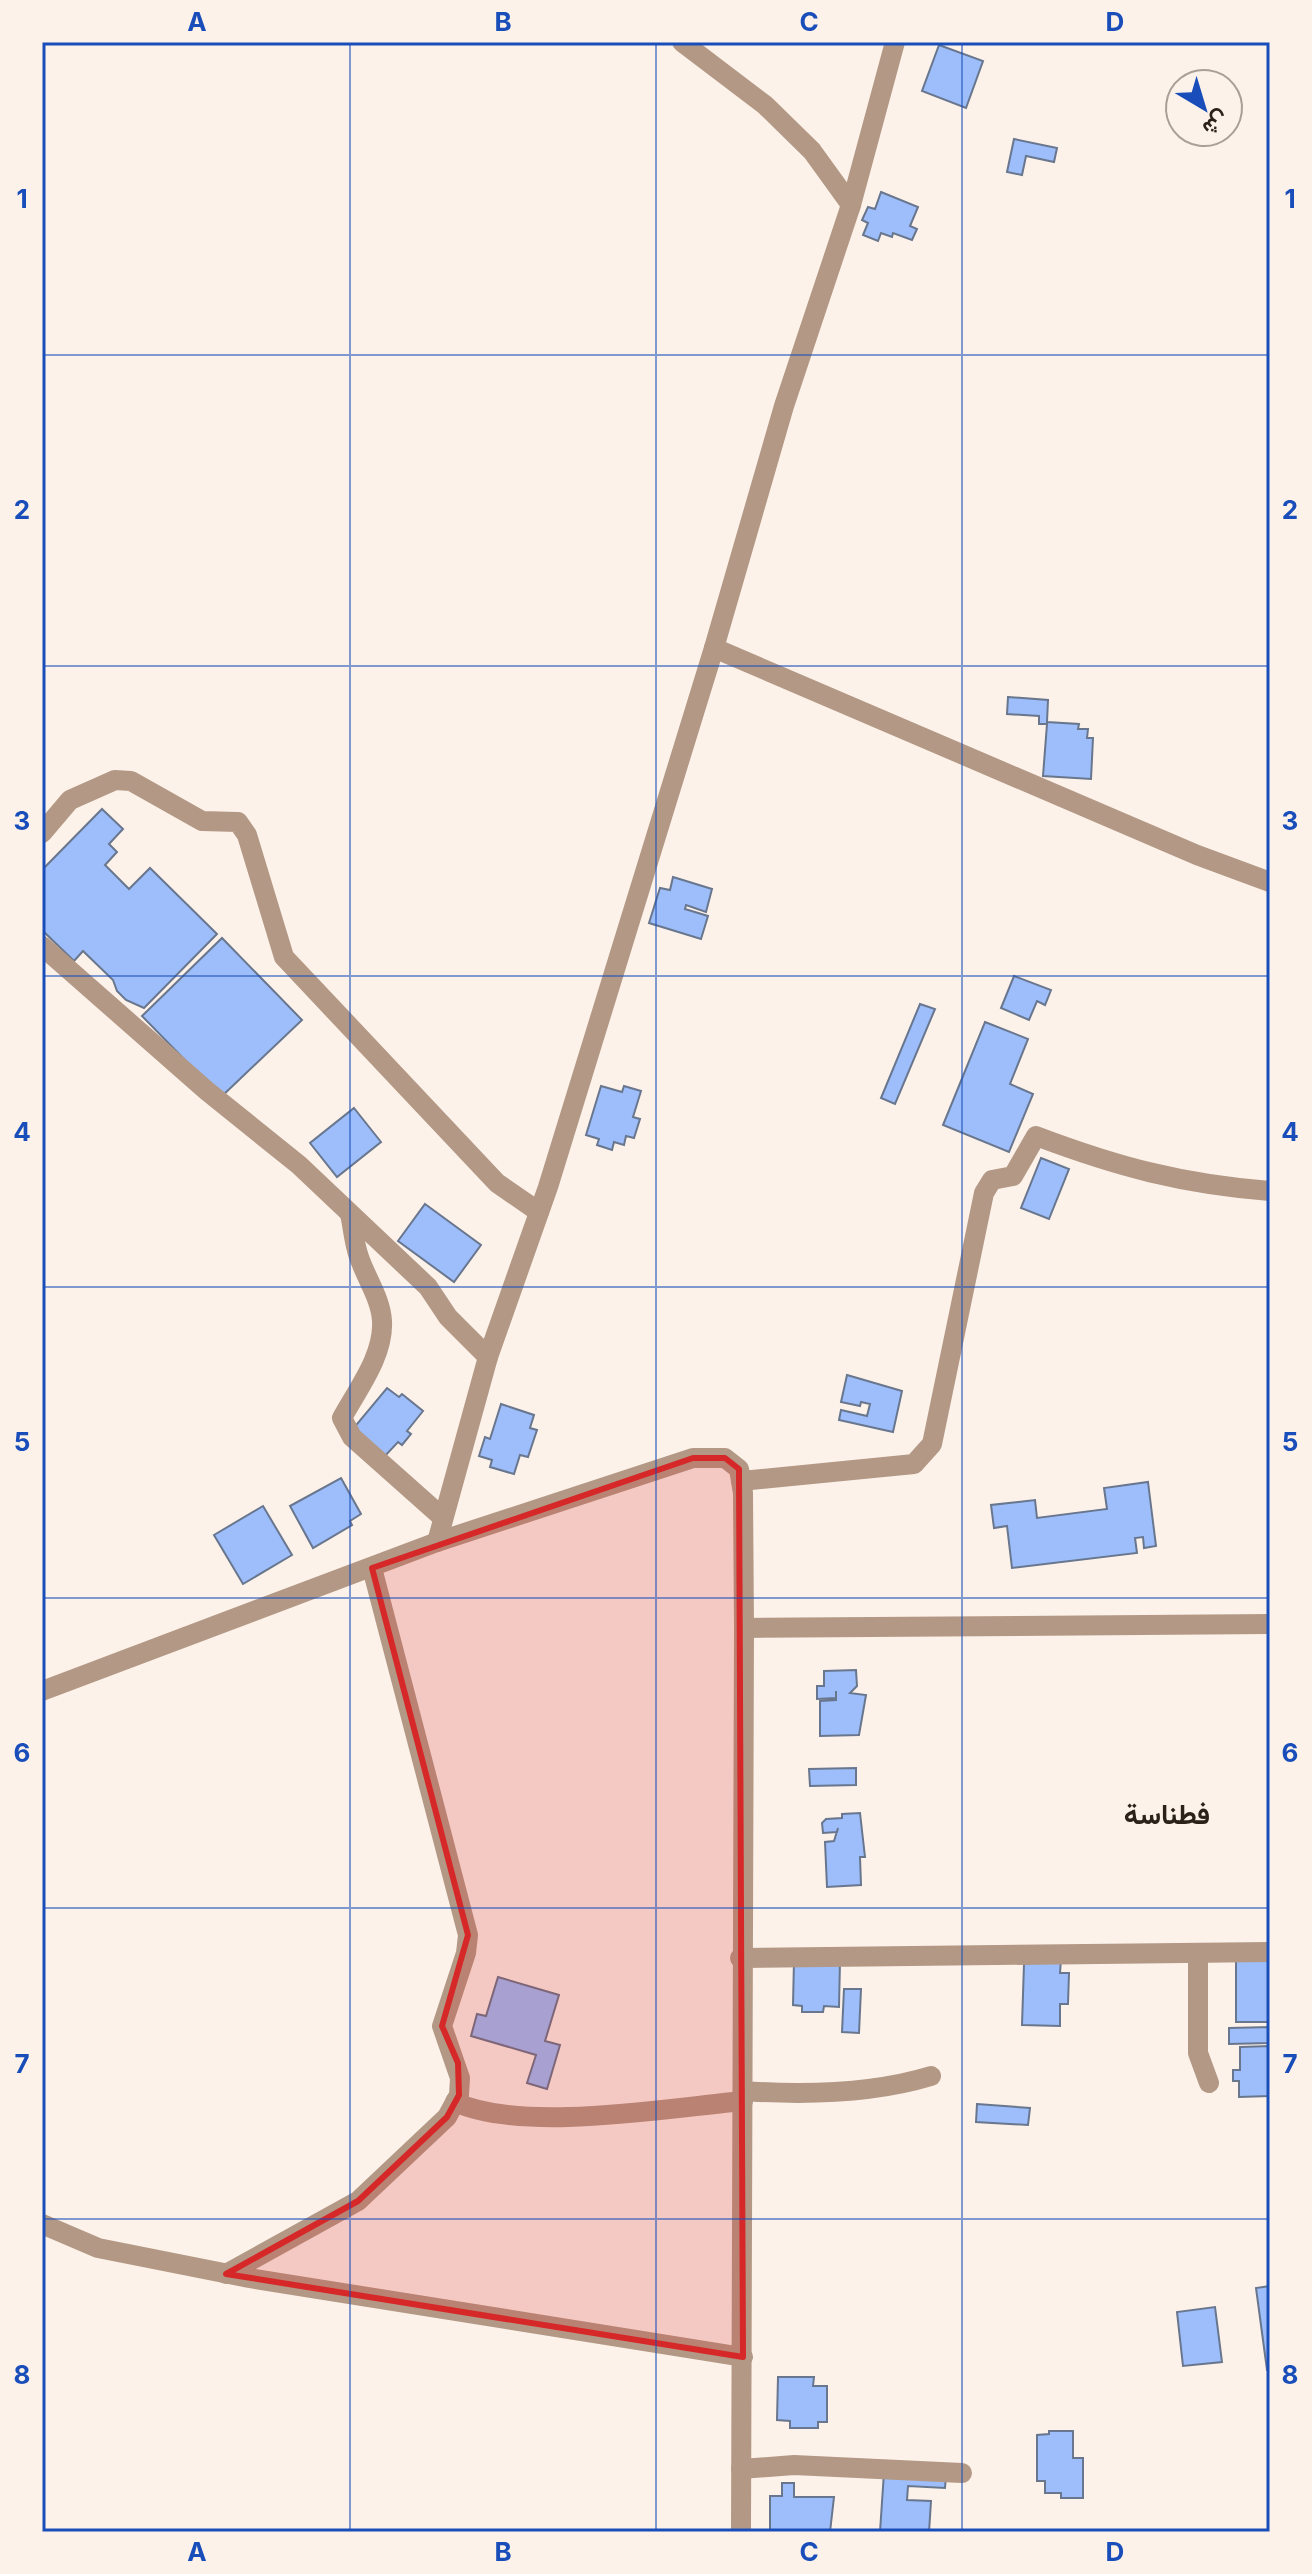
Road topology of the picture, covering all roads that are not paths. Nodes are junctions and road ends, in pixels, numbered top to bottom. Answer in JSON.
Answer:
{"nodes":[{"id":1,"x":682,"y":42,"type":"edge"},
{"id":2,"x":895,"y":42,"type":"edge"},
{"id":3,"x":851,"y":205,"type":"junction"},
{"id":4,"x":714,"y":648,"type":"junction"},
{"id":5,"x":42,"y":833,"type":"edge"},
{"id":6,"x":1270,"y":882,"type":"edge"},
{"id":7,"x":42,"y":946,"type":"edge"},
{"id":8,"x":1270,"y":1191,"type":"edge"},
{"id":9,"x":539,"y":1212,"type":"junction"},
{"id":10,"x":350,"y":1214,"type":"junction"},
{"id":11,"x":488,"y":1357,"type":"junction"},
{"id":12,"x":741,"y":1481,"type":"junction"},
{"id":13,"x":442,"y":1517,"type":"junction"},
{"id":14,"x":437,"y":1542,"type":"junction"},
{"id":15,"x":372,"y":1568,"type":"junction"},
{"id":16,"x":1270,"y":1624,"type":"edge"},
{"id":17,"x":744,"y":1628,"type":"junction"},
{"id":18,"x":42,"y":1691,"type":"edge"},
{"id":19,"x":1270,"y":1952,"type":"edge"},
{"id":20,"x":1198,"y":1953,"type":"junction"},
{"id":21,"x":740,"y":1958,"type":"junction"},
{"id":22,"x":931,"y":2076,"type":"dead end"},
{"id":23,"x":1209,"y":2083,"type":"dead end"},
{"id":24,"x":743,"y":2096,"type":"junction"},
{"id":25,"x":455,"y":2102,"type":"junction"},
{"id":26,"x":42,"y":2224,"type":"edge"},
{"id":27,"x":226,"y":2274,"type":"junction"},
{"id":28,"x":743,"y":2357,"type":"junction"},
{"id":29,"x":741,"y":2469,"type":"junction"},
{"id":30,"x":962,"y":2473,"type":"dead end"},
{"id":31,"x":741,"y":2532,"type":"edge"}],
"edges":[{"from":1,"to":3,"type":"street"},
{"from":2,"to":3,"type":"street"},
{"from":3,"to":4,"type":"street"},
{"from":4,"to":6,"type":"street"},
{"from":4,"to":9,"type":"street"},
{"from":5,"to":9,"type":"street"},
{"from":7,"to":10,"type":"street"},
{"from":8,"to":12,"type":"street"},
{"from":9,"to":11,"type":"street"},
{"from":10,"to":11,"type":"street"},
{"from":10,"to":13,"type":"street"},
{"from":11,"to":13,"type":"street"},
{"from":12,"to":14,"type":"street"},
{"from":12,"to":17,"type":"street"},
{"from":13,"to":14,"type":"street"},
{"from":14,"to":15,"type":"street"},
{"from":15,"to":18,"type":"street"},
{"from":15,"to":25,"type":"street"},
{"from":16,"to":17,"type":"street"},
{"from":17,"to":21,"type":"street"},
{"from":19,"to":20,"type":"street"},
{"from":20,"to":21,"type":"street"},
{"from":20,"to":23,"type":"street"},
{"from":21,"to":24,"type":"street"},
{"from":22,"to":24,"type":"street"},
{"from":24,"to":25,"type":"street"},
{"from":24,"to":28,"type":"street"},
{"from":25,"to":27,"type":"street"},
{"from":26,"to":27,"type":"street"},
{"from":27,"to":28,"type":"street"},
{"from":28,"to":29,"type":"street"},
{"from":29,"to":30,"type":"street"},
{"from":29,"to":31,"type":"street"}]}
